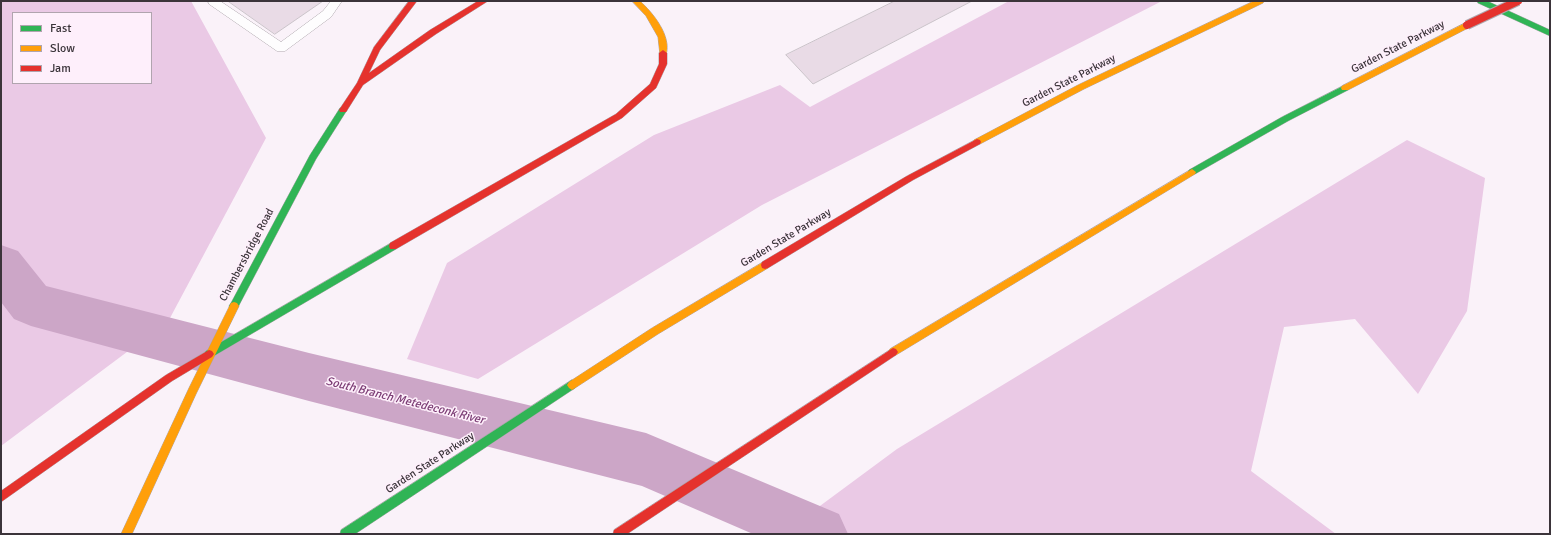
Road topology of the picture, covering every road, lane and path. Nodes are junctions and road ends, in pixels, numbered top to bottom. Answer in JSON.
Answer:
{"nodes":[{"id":1,"x":213,"y":1,"type":"edge"},
{"id":2,"x":337,"y":1,"type":"edge"},
{"id":3,"x":413,"y":1,"type":"edge"},
{"id":4,"x":484,"y":1,"type":"edge"},
{"id":5,"x":636,"y":1,"type":"edge"},
{"id":6,"x":1260,"y":1,"type":"edge"},
{"id":7,"x":1481,"y":1,"type":"edge"},
{"id":8,"x":1518,"y":1,"type":"edge"},
{"id":9,"x":1550,"y":34,"type":"edge"},
{"id":10,"x":360,"y":84,"type":"junction"},
{"id":11,"x":209,"y":354,"type":"junction"},
{"id":12,"x":1,"y":497,"type":"edge"},
{"id":13,"x":126,"y":534,"type":"edge"},
{"id":14,"x":345,"y":534,"type":"edge"},
{"id":15,"x":618,"y":534,"type":"edge"}],
"edges":[{"from":1,"to":2,"type":"lane"},
{"from":3,"to":10,"type":"main road","name":"Chambersbridge Road"},
{"from":4,"to":10,"type":"main road"},
{"from":5,"to":11,"type":"main road"},
{"from":6,"to":14,"type":"main road","name":"Garden State Parkway"},
{"from":7,"to":9,"type":"main road"},
{"from":8,"to":15,"type":"main road","name":"Garden State Parkway","bridge":true},
{"from":10,"to":11,"type":"main road","name":"Chambersbridge Road"},
{"from":11,"to":12,"type":"main road"},
{"from":11,"to":13,"type":"main road","name":"Chambersbridge Road"}]}
